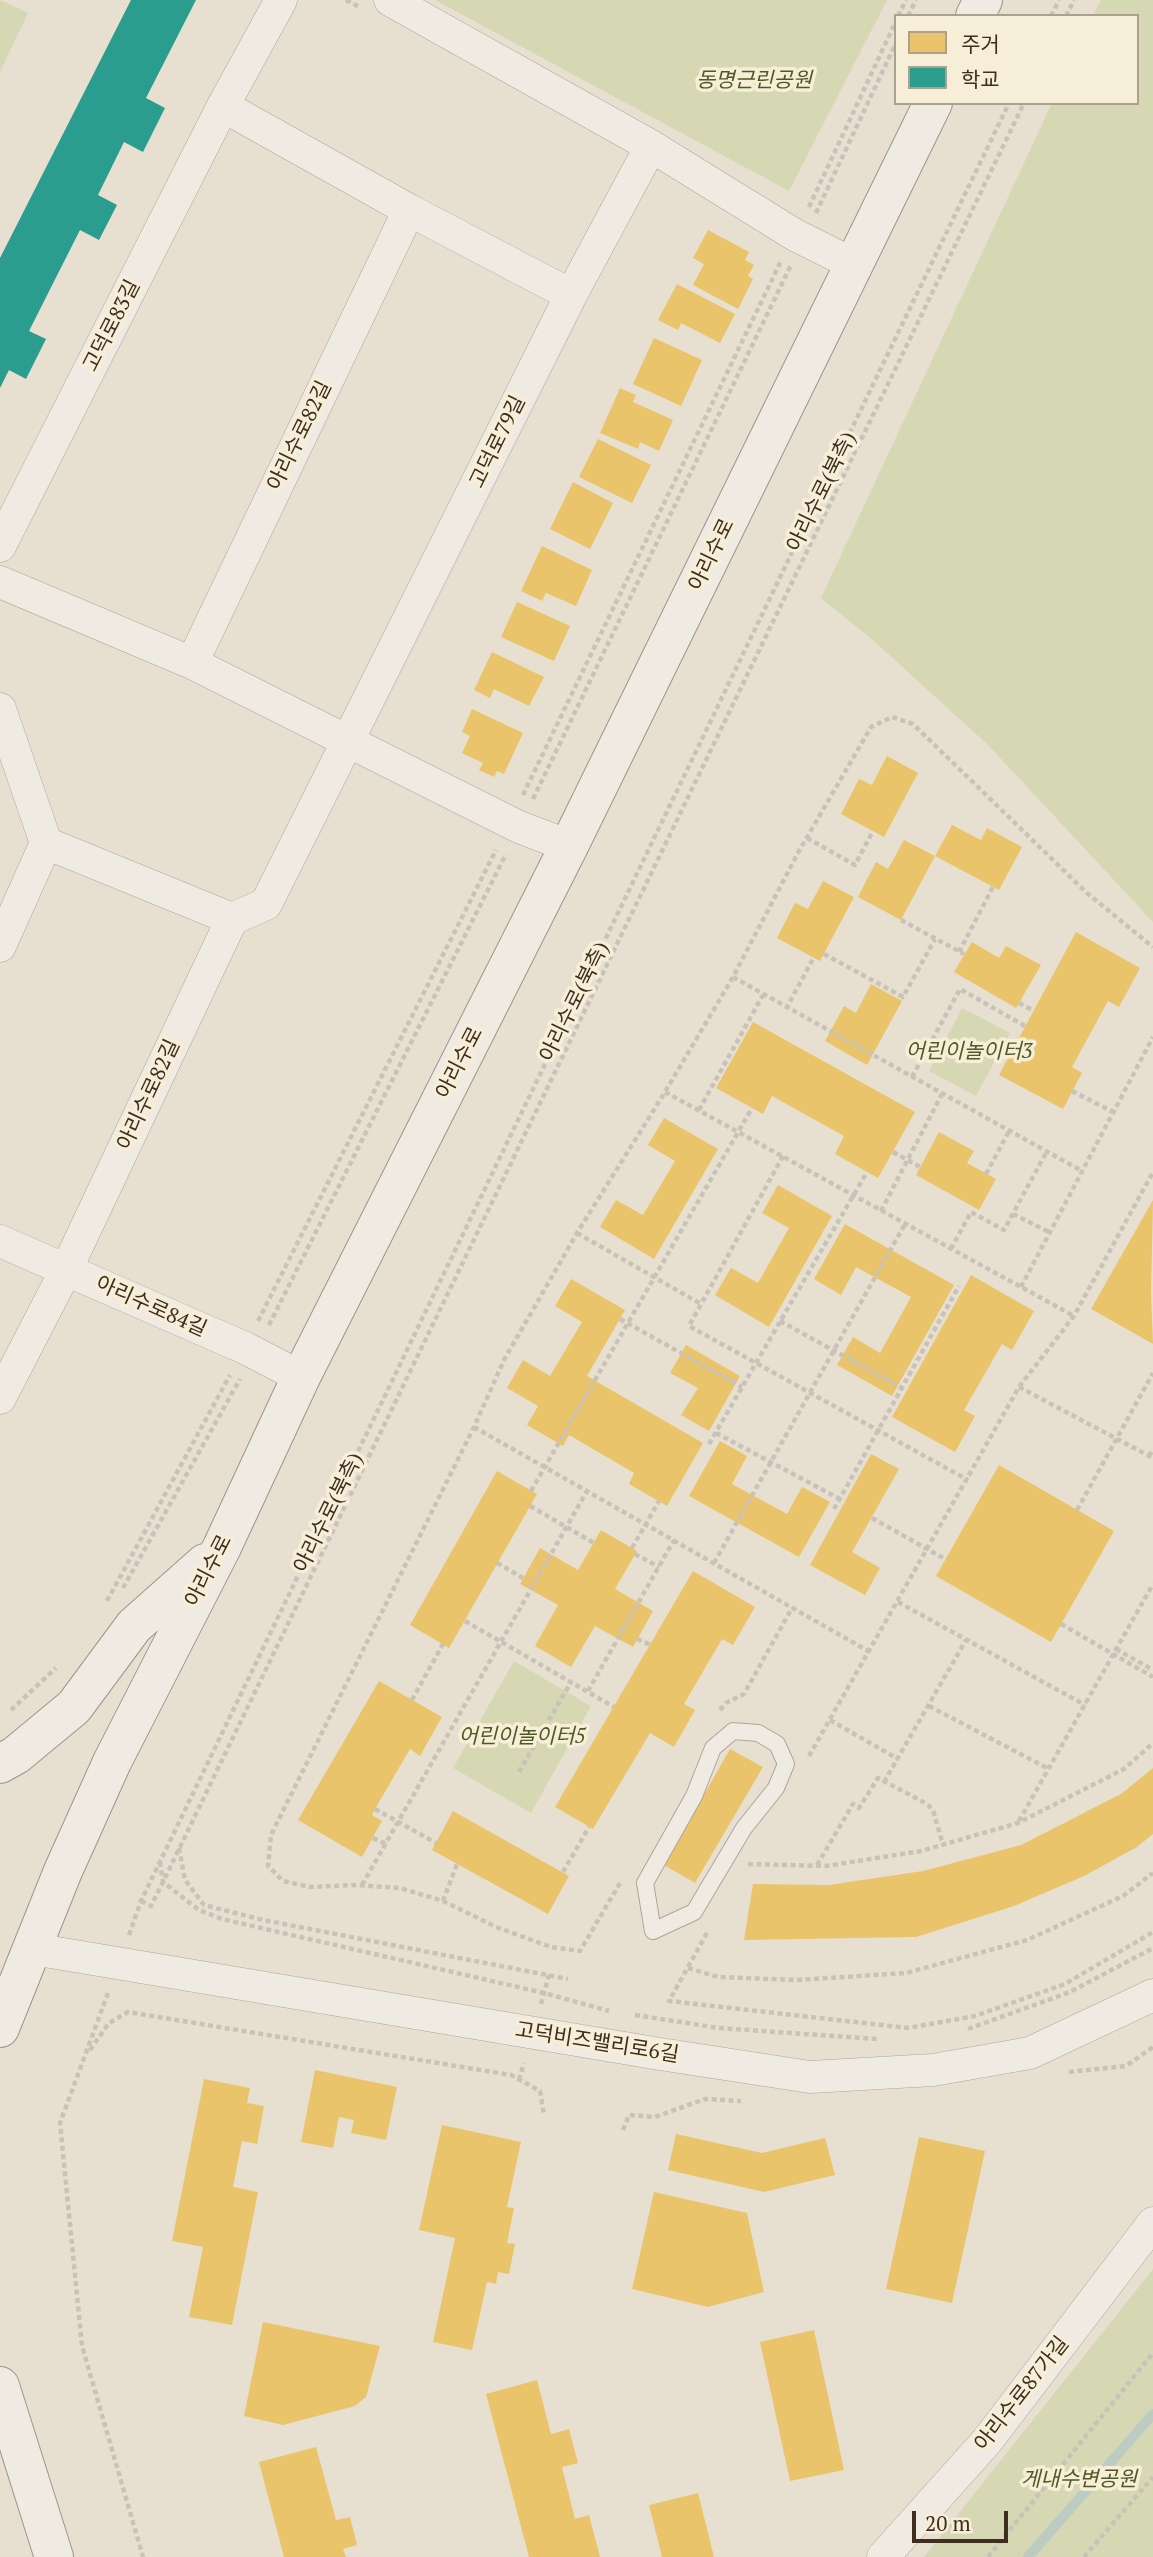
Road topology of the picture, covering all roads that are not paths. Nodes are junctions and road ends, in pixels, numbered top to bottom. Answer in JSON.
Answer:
{"nodes":[{"id":1,"x":281,"y":0,"type":"edge"},
{"id":2,"x":390,"y":0,"type":"edge"},
{"id":3,"x":932,"y":105,"type":"edge"},
{"id":4,"x":223,"y":106,"type":"junction"},
{"id":5,"x":651,"y":146,"type":"junction"},
{"id":6,"x":409,"y":210,"type":"junction"},
{"id":7,"x":855,"y":265,"type":"junction"},
{"id":8,"x":571,"y":295,"type":"junction"},
{"id":9,"x":0,"y":546,"type":"edge"},
{"id":10,"x":0,"y":582,"type":"edge"},
{"id":11,"x":192,"y":663,"type":"junction"},
{"id":12,"x":0,"y":709,"type":"edge"},
{"id":13,"x":349,"y":741,"type":"junction"},
{"id":14,"x":46,"y":843,"type":"junction"},
{"id":15,"x":569,"y":846,"type":"junction"},
{"id":16,"x":232,"y":919,"type":"junction"},
{"id":17,"x":0,"y":946,"type":"edge"},
{"id":18,"x":0,"y":1241,"type":"edge"},
{"id":19,"x":66,"y":1270,"type":"junction"},
{"id":20,"x":301,"y":1377,"type":"junction"},
{"id":21,"x":0,"y":1398,"type":"edge"},
{"id":22,"x":222,"y":1547,"type":"junction"},
{"id":23,"x":0,"y":1764,"type":"edge"},
{"id":24,"x":653,"y":1931,"type":"joint"},
{"id":25,"x":16,"y":1944,"type":"edge"},
{"id":26,"x":1153,"y":1995,"type":"edge"},
{"id":27,"x":0,"y":2028,"type":"edge"},
{"id":28,"x":1153,"y":2223,"type":"edge"},
{"id":29,"x":0,"y":2386,"type":"edge"},
{"id":30,"x":9,"y":2454,"type":"edge"},
{"id":31,"x":54,"y":2557,"type":"edge"},
{"id":32,"x":883,"y":2557,"type":"edge"}],
"edges":[{"from":1,"to":4,"type":"street","name":"고덕로83길"},
{"from":2,"to":5,"type":"street"},
{"from":3,"to":7,"type":"main road","name":"아리수로"},
{"from":4,"to":6,"type":"street"},
{"from":4,"to":9,"type":"street","name":"고덕로83길"},
{"from":5,"to":7,"type":"street"},
{"from":5,"to":8,"type":"street","name":"고덕로79길"},
{"from":6,"to":8,"type":"street"},
{"from":6,"to":11,"type":"street","name":"아리수로82길"},
{"from":7,"to":15,"type":"main road","name":"아리수로"},
{"from":8,"to":13,"type":"street","name":"고덕로79길"},
{"from":10,"to":11,"type":"street"},
{"from":11,"to":13,"type":"street"},
{"from":12,"to":14,"type":"street"},
{"from":13,"to":15,"type":"street"},
{"from":13,"to":16,"type":"street"},
{"from":14,"to":16,"type":"street"},
{"from":14,"to":17,"type":"street"},
{"from":15,"to":20,"type":"main road","name":"아리수로"},
{"from":16,"to":19,"type":"street","name":"아리수로82길"},
{"from":18,"to":19,"type":"street","name":"아리수로84길"},
{"from":19,"to":20,"type":"street","name":"아리수로84길"},
{"from":19,"to":21,"type":"street","name":"아리수로82길"},
{"from":20,"to":22,"type":"main road","name":"아리수로"},
{"from":22,"to":23,"type":"main road"},
{"from":22,"to":25,"type":"main road","name":"아리수로"},
{"from":24,"to":24,"type":"lane"},
{"from":25,"to":26,"type":"street","name":"고덕비즈밸리로6길"},
{"from":25,"to":27,"type":"main road","name":"아리수로"},
{"from":28,"to":32,"type":"street","name":"아리수로87가길"},
{"from":29,"to":30,"type":"main road"},
{"from":30,"to":31,"type":"main road"}]}
